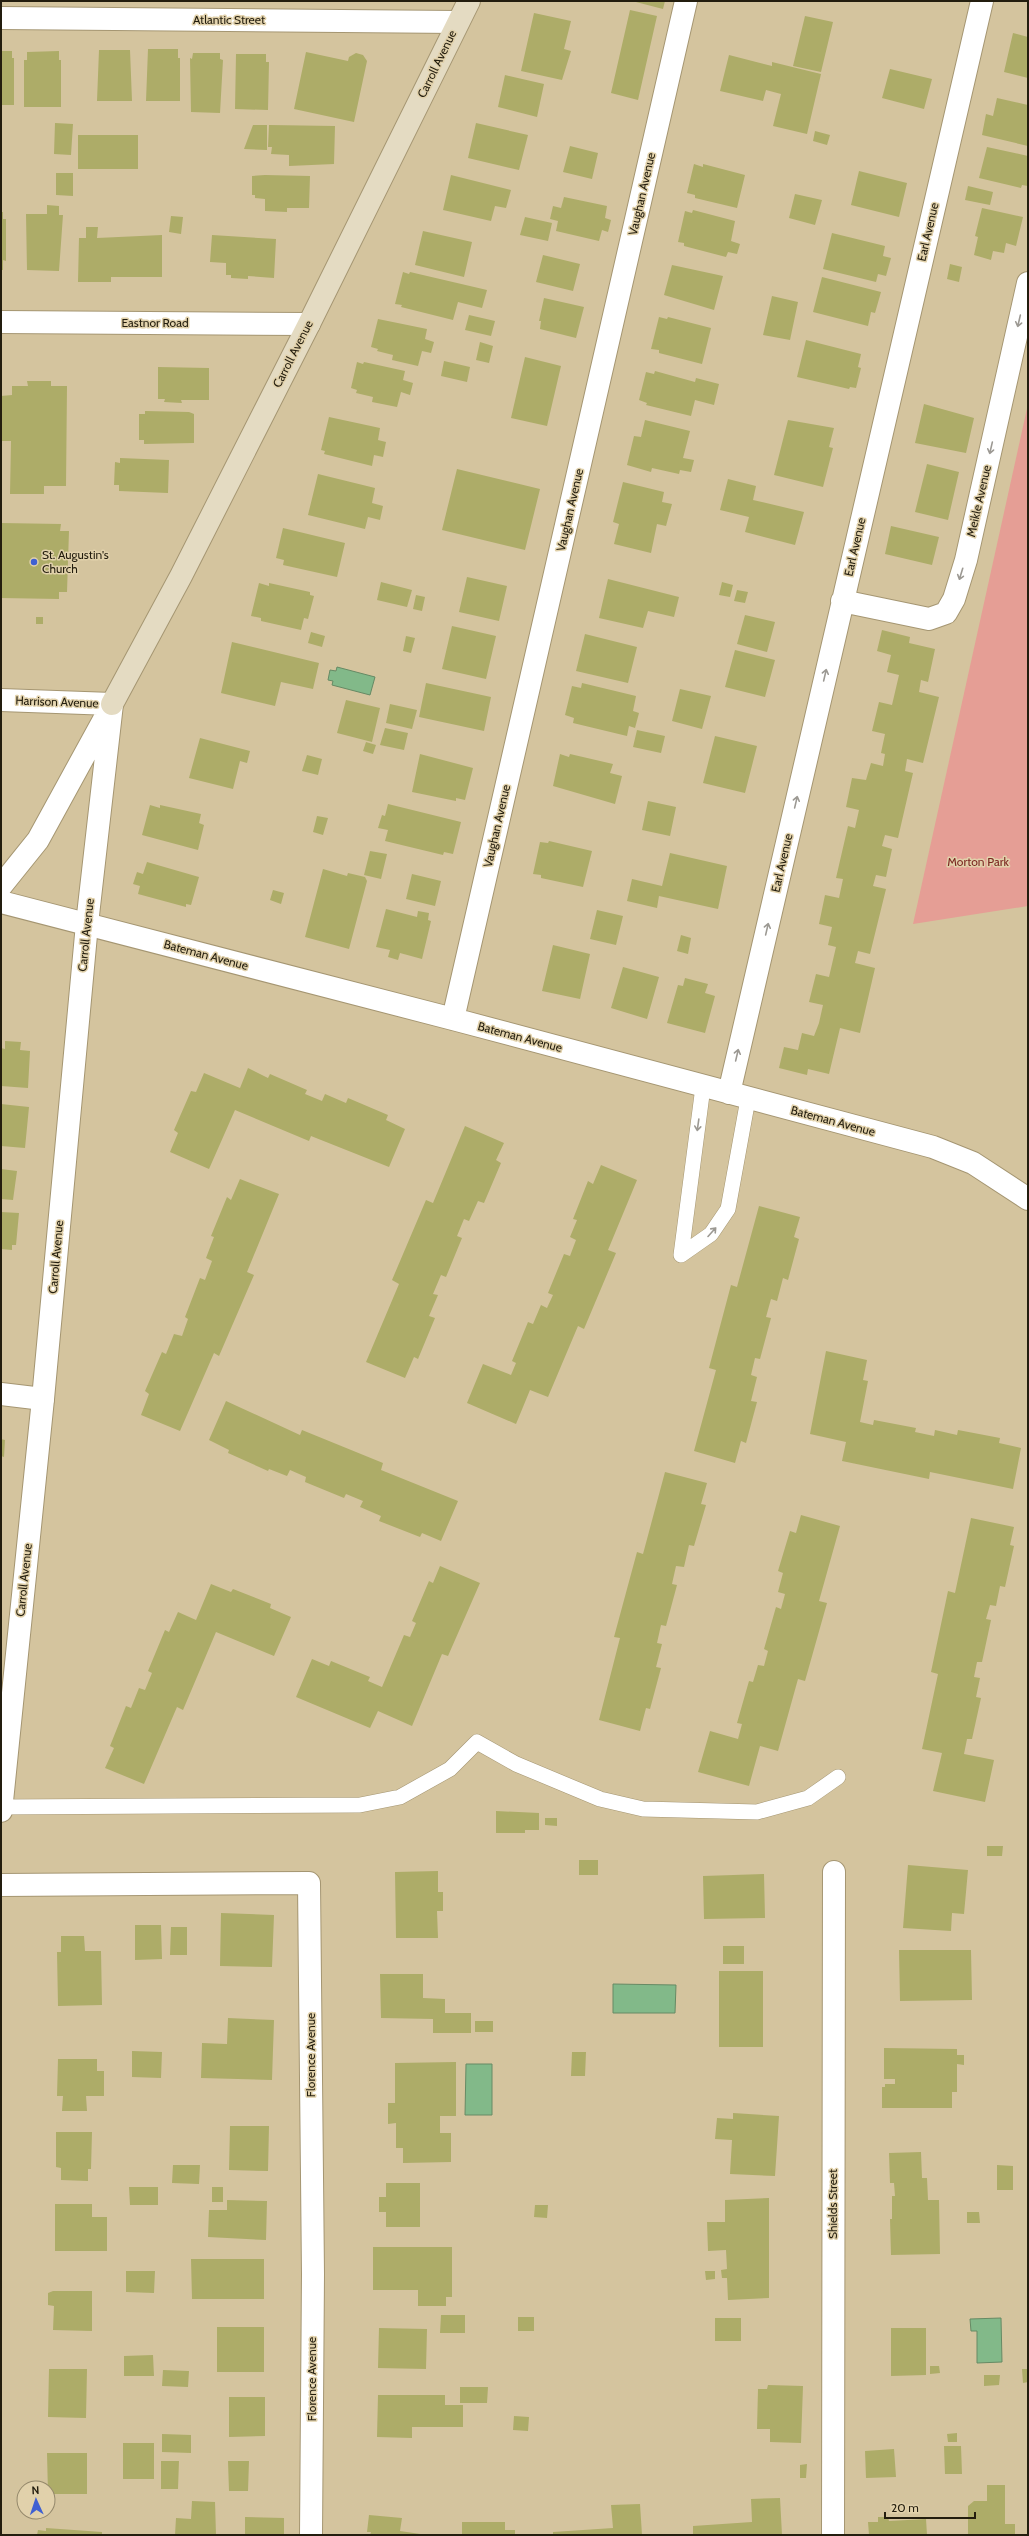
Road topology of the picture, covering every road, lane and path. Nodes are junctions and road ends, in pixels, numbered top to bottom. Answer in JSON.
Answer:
{"nodes":[{"id":1,"x":468,"y":1,"type":"edge"},
{"id":2,"x":686,"y":1,"type":"edge"},
{"id":3,"x":982,"y":1,"type":"edge"},
{"id":4,"x":1,"y":18,"type":"edge"},
{"id":5,"x":458,"y":22,"type":"junction"},
{"id":6,"x":1028,"y":283,"type":"edge"},
{"id":7,"x":1,"y":322,"type":"edge"},
{"id":8,"x":309,"y":324,"type":"junction"},
{"id":9,"x":842,"y":601,"type":"junction"},
{"id":10,"x":1,"y":700,"type":"edge"},
{"id":11,"x":112,"y":704,"type":"junction"},
{"id":12,"x":1,"y":886,"type":"edge"},
{"id":13,"x":1,"y":902,"type":"edge"},
{"id":14,"x":87,"y":924,"type":"junction"},
{"id":15,"x":453,"y":1019,"type":"junction"},
{"id":16,"x":703,"y":1087,"type":"junction"},
{"id":17,"x":738,"y":1096,"type":"junction"},
{"id":18,"x":1028,"y":1199,"type":"edge"},
{"id":19,"x":1,"y":1394,"type":"edge"},
{"id":20,"x":43,"y":1399,"type":"junction"},
{"id":21,"x":8,"y":1664,"type":"edge"},
{"id":22,"x":838,"y":1777,"type":"dead end"},
{"id":23,"x":1,"y":1807,"type":"edge"},
{"id":24,"x":1,"y":1811,"type":"edge"},
{"id":25,"x":834,"y":1872,"type":"dead end"},
{"id":26,"x":1,"y":1885,"type":"edge"},
{"id":27,"x":311,"y":2535,"type":"edge"},
{"id":28,"x":833,"y":2535,"type":"edge"}],
"edges":[{"from":1,"to":5,"type":"main road","name":"Carroll Avenue"},
{"from":2,"to":15,"type":"street","name":"Vaughan Avenue"},
{"from":3,"to":9,"type":"street","name":"Earl Avenue"},
{"from":4,"to":5,"type":"street","name":"Atlantic Street"},
{"from":5,"to":8,"type":"main road","name":"Carroll Avenue"},
{"from":6,"to":9,"type":"street","name":"Meikle Avenue","one_way":true},
{"from":7,"to":8,"type":"street","name":"Eastnor Road"},
{"from":8,"to":11,"type":"main road","name":"Carroll Avenue"},
{"from":17,"to":9,"type":"street","name":"Earl Avenue","one_way":true},
{"from":10,"to":11,"type":"street","name":"Harrison Avenue"},
{"from":11,"to":12,"type":"street","name":"Carroll Avenue"},
{"from":11,"to":14,"type":"street","name":"Carroll Avenue"},
{"from":13,"to":14,"type":"street","name":"Bateman Avenue"},
{"from":14,"to":15,"type":"street","name":"Bateman Avenue"},
{"from":14,"to":20,"type":"street","name":"Carroll Avenue"},
{"from":15,"to":16,"type":"street","name":"Bateman Avenue"},
{"from":16,"to":17,"type":"street","name":"Bateman Avenue"},
{"from":16,"to":17,"type":"lane","one_way":true},
{"from":17,"to":18,"type":"street","name":"Bateman Avenue"},
{"from":19,"to":20,"type":"street"},
{"from":20,"to":21,"type":"street","name":"Carroll Avenue"},
{"from":21,"to":23,"type":"street","name":"Carroll Avenue"},
{"from":22,"to":23,"type":"lane"},
{"from":23,"to":24,"type":"street","name":"Carroll Avenue"},
{"from":25,"to":28,"type":"street","name":"Shields Street"},
{"from":26,"to":27,"type":"street","name":"Florence Avenue"}]}
